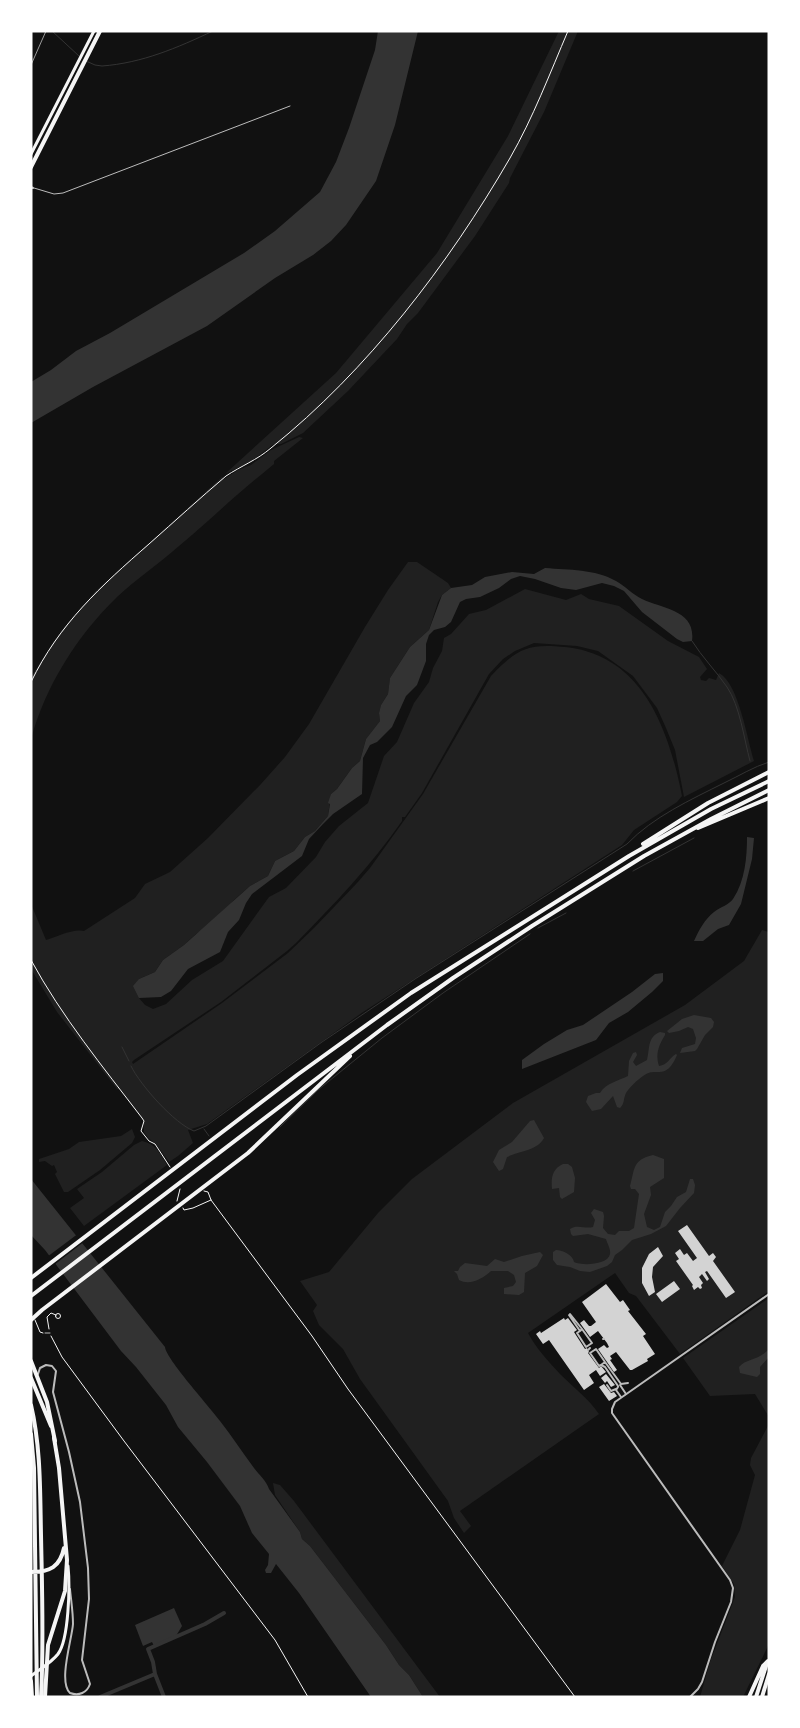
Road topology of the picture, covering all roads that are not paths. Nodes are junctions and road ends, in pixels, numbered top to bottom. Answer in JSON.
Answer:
{"nodes":[{"id":1,"x":94,"y":31,"type":"edge"},
{"id":2,"x":100,"y":31,"type":"edge"},
{"id":3,"x":290,"y":106,"type":"dead end"},
{"id":4,"x":31,"y":154,"type":"edge"},
{"id":5,"x":31,"y":168,"type":"edge"},
{"id":6,"x":32,"y":187,"type":"edge"},
{"id":7,"x":769,"y":772,"type":"edge"},
{"id":8,"x":769,"y":781,"type":"edge"},
{"id":9,"x":769,"y":790,"type":"edge"},
{"id":10,"x":769,"y":798,"type":"edge"},
{"id":11,"x":684,"y":834,"type":"junction"},
{"id":12,"x":629,"y":856,"type":"junction"},
{"id":13,"x":362,"y":1044,"type":"junction"},
{"id":14,"x":31,"y":1277,"type":"edge"},
{"id":15,"x":769,"y":1294,"type":"edge"},
{"id":16,"x":31,"y":1296,"type":"edge"},
{"id":17,"x":570,"y":1314,"type":"dead end"},
{"id":18,"x":31,"y":1320,"type":"edge"},
{"id":19,"x":581,"y":1330,"type":"junction"},
{"id":20,"x":45,"y":1333,"type":"road end"},
{"id":21,"x":50,"y":1333,"type":"road end"},
{"id":22,"x":31,"y":1361,"type":"edge"},
{"id":23,"x":605,"y":1362,"type":"junction"},
{"id":24,"x":601,"y":1364,"type":"junction"},
{"id":25,"x":37,"y":1376,"type":"junction"},
{"id":26,"x":31,"y":1378,"type":"edge"},
{"id":27,"x":606,"y":1385,"type":"dead end"},
{"id":28,"x":620,"y":1385,"type":"junction"},
{"id":29,"x":616,"y":1389,"type":"junction"},
{"id":30,"x":631,"y":1391,"type":"junction"},
{"id":31,"x":626,"y":1394,"type":"junction"},
{"id":32,"x":621,"y":1398,"type":"junction"},
{"id":33,"x":31,"y":1405,"type":"edge"},
{"id":34,"x":31,"y":1434,"type":"edge"},
{"id":35,"x":55,"y":1441,"type":"junction"},
{"id":36,"x":64,"y":1546,"type":"junction"},
{"id":37,"x":67,"y":1560,"type":"junction"},
{"id":38,"x":31,"y":1572,"type":"edge"},
{"id":39,"x":69,"y":1576,"type":"junction"},
{"id":40,"x":768,"y":1660,"type":"edge"},
{"id":41,"x":769,"y":1674,"type":"edge"},
{"id":42,"x":31,"y":1676,"type":"edge"},
{"id":43,"x":31,"y":1681,"type":"edge"},
{"id":44,"x":32,"y":1697,"type":"edge"},
{"id":45,"x":37,"y":1697,"type":"edge"},
{"id":46,"x":43,"y":1697,"type":"edge"},
{"id":47,"x":690,"y":1697,"type":"edge"},
{"id":48,"x":749,"y":1697,"type":"edge"},
{"id":49,"x":756,"y":1697,"type":"edge"},
{"id":50,"x":762,"y":1697,"type":"edge"}],
"edges":[{"from":1,"to":4,"type":"main road"},
{"from":2,"to":5,"type":"main road"},
{"from":3,"to":6,"type":"lane"},
{"from":7,"to":12,"type":"main road"},
{"from":8,"to":12,"type":"main road"},
{"from":9,"to":11,"type":"main road"},
{"from":10,"to":11,"type":"main road"},
{"from":11,"to":13,"type":"main road"},
{"from":12,"to":14,"type":"main road"},
{"from":13,"to":16,"type":"main road"},
{"from":13,"to":18,"type":"main road"},
{"from":15,"to":30,"type":"street"},
{"from":17,"to":19,"type":"street"},
{"from":19,"to":19,"type":"street"},
{"from":20,"to":21,"type":"lane"},
{"from":22,"to":25,"type":"main road"},
{"from":23,"to":24,"type":"street"},
{"from":23,"to":24,"type":"street"},
{"from":23,"to":28,"type":"street"},
{"from":24,"to":28,"type":"street"},
{"from":25,"to":35,"type":"main road"},
{"from":25,"to":39,"type":"street"},
{"from":26,"to":35,"type":"main road"},
{"from":27,"to":29,"type":"street"},
{"from":28,"to":29,"type":"street"},
{"from":28,"to":30,"type":"street"},
{"from":28,"to":31,"type":"street"},
{"from":29,"to":32,"type":"street"},
{"from":30,"to":31,"type":"street"},
{"from":31,"to":32,"type":"street"},
{"from":32,"to":47,"type":"street"},
{"from":33,"to":46,"type":"main road"},
{"from":34,"to":45,"type":"main road"},
{"from":35,"to":36,"type":"main road"},
{"from":36,"to":37,"type":"main road"},
{"from":36,"to":38,"type":"main road"},
{"from":37,"to":39,"type":"main road"},
{"from":37,"to":46,"type":"main road"},
{"from":39,"to":42,"type":"main road"},
{"from":40,"to":48,"type":"main road"},
{"from":40,"to":49,"type":"main road"},
{"from":41,"to":50,"type":"main road"},
{"from":43,"to":44,"type":"main road"}]}
